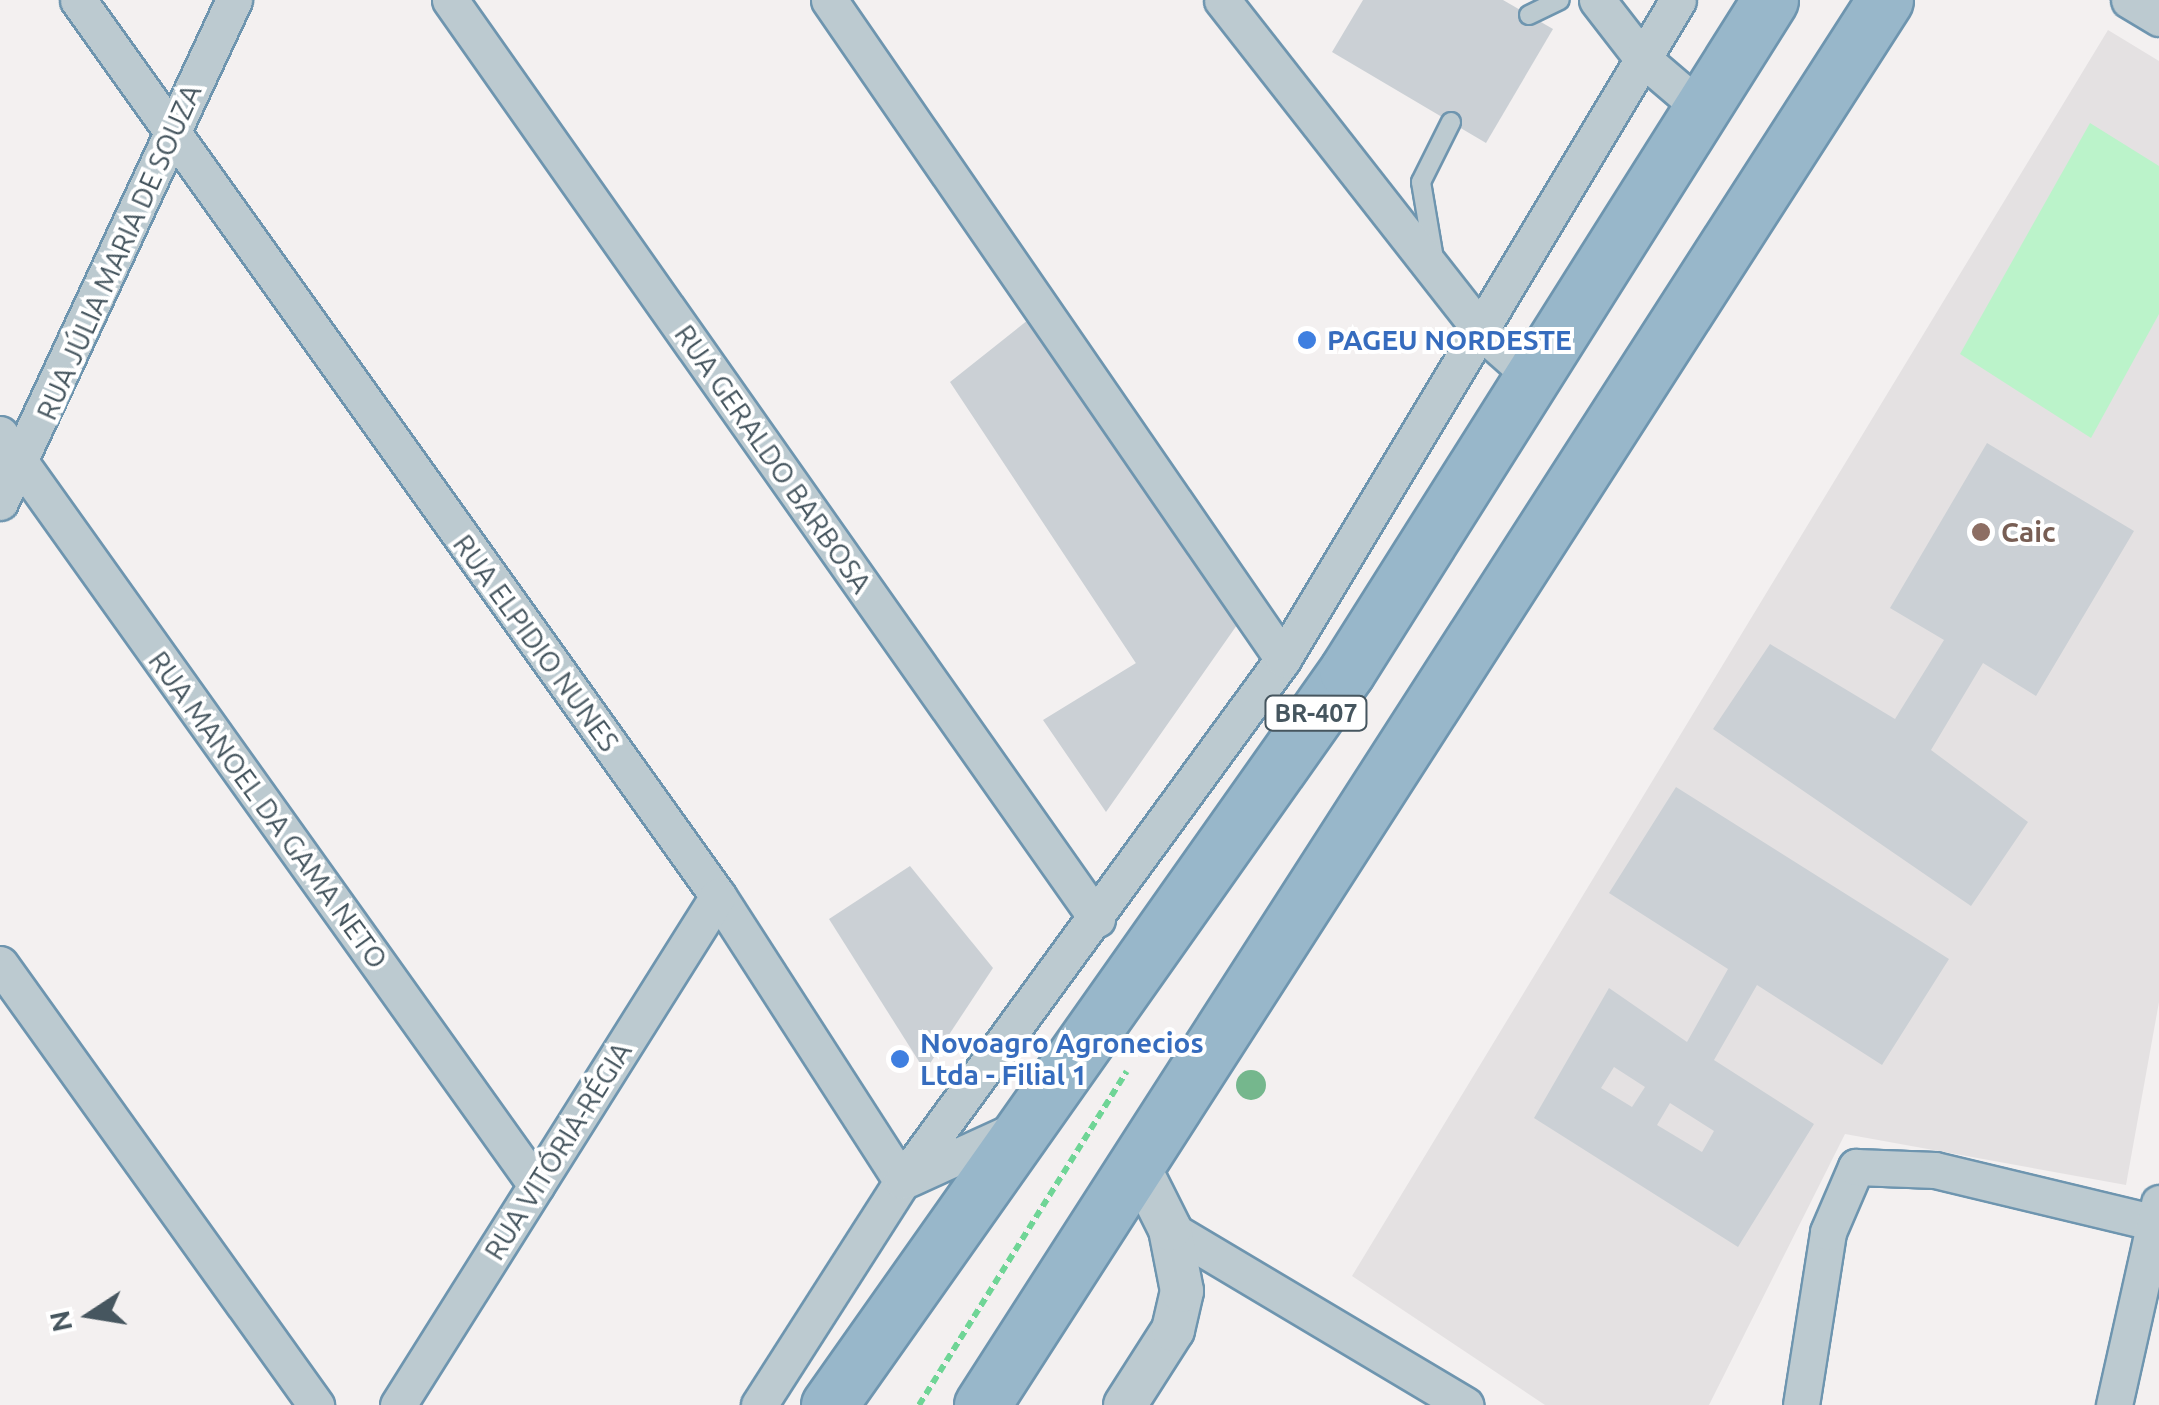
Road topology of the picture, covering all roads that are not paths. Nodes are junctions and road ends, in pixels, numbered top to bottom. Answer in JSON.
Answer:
{"nodes":[{"id":1,"x":78,"y":0,"type":"edge"},
{"id":2,"x":234,"y":0,"type":"edge"},
{"id":3,"x":450,"y":0,"type":"edge"},
{"id":4,"x":828,"y":0,"type":"edge"},
{"id":5,"x":1222,"y":0,"type":"edge"},
{"id":6,"x":1560,"y":0,"type":"edge"},
{"id":7,"x":1597,"y":0,"type":"edge"},
{"id":8,"x":1678,"y":0,"type":"edge"},
{"id":9,"x":1770,"y":0,"type":"edge"},
{"id":10,"x":1885,"y":0,"type":"edge"},
{"id":11,"x":2129,"y":0,"type":"edge"},
{"id":12,"x":1529,"y":15,"type":"dead end"},
{"id":13,"x":2159,"y":18,"type":"edge"},
{"id":14,"x":1642,"y":58,"type":"junction"},
{"id":15,"x":1704,"y":111,"type":"junction"},
{"id":16,"x":1451,"y":122,"type":"dead end"},
{"id":17,"x":171,"y":135,"type":"junction"},
{"id":18,"x":1439,"y":277,"type":"junction"},
{"id":19,"x":1484,"y":334,"type":"junction"},
{"id":20,"x":1536,"y":380,"type":"junction"},
{"id":21,"x":0,"y":434,"type":"edge"},
{"id":22,"x":22,"y":466,"type":"junction"},
{"id":23,"x":0,"y":502,"type":"edge"},
{"id":24,"x":1283,"y":659,"type":"junction"},
{"id":25,"x":718,"y":896,"type":"junction"},
{"id":26,"x":1098,"y":919,"type":"junction"},
{"id":27,"x":0,"y":964,"type":"edge"},
{"id":28,"x":1028,"y":1124,"type":"junction"},
{"id":29,"x":1135,"y":1159,"type":"junction"},
{"id":30,"x":902,"y":1181,"type":"junction"},
{"id":31,"x":536,"y":1185,"type":"junction"},
{"id":32,"x":2157,"y":1213,"type":"edge"},
{"id":33,"x":1170,"y":1230,"type":"junction"},
{"id":34,"x":316,"y":1405,"type":"edge"},
{"id":35,"x":398,"y":1405,"type":"edge"},
{"id":36,"x":759,"y":1405,"type":"edge"},
{"id":37,"x":829,"y":1405,"type":"edge"},
{"id":38,"x":982,"y":1405,"type":"edge"},
{"id":39,"x":1124,"y":1405,"type":"edge"},
{"id":40,"x":1465,"y":1405,"type":"edge"},
{"id":41,"x":1801,"y":1405,"type":"edge"},
{"id":42,"x":2114,"y":1405,"type":"edge"}],
"edges":[{"from":1,"to":17,"type":"street","name":"RUA ELPIDIO NUNES"},
{"from":2,"to":17,"type":"street","name":"RUA JÚLIA MARIA DE SOUZA"},
{"from":3,"to":26,"type":"street","name":"RUA GERALDO BARBOSA"},
{"from":4,"to":24,"type":"street"},
{"from":5,"to":18,"type":"street"},
{"from":6,"to":12,"type":"lane"},
{"from":7,"to":14,"type":"street"},
{"from":8,"to":14,"type":"street"},
{"from":9,"to":15,"type":"highway","number":"BR-407"},
{"from":10,"to":29,"type":"highway","number":"BR-407"},
{"from":11,"to":13,"type":"street"},
{"from":14,"to":15,"type":"street"},
{"from":14,"to":19,"type":"street"},
{"from":15,"to":20,"type":"highway","number":"BR-407"},
{"from":16,"to":18,"type":"lane"},
{"from":17,"to":22,"type":"street","name":"RUA JÚLIA MARIA DE SOUZA"},
{"from":17,"to":25,"type":"street","name":"RUA ELPIDIO NUNES"},
{"from":18,"to":19,"type":"street"},
{"from":19,"to":20,"type":"street"},
{"from":19,"to":24,"type":"street"},
{"from":20,"to":28,"type":"highway","number":"BR-407"},
{"from":21,"to":22,"type":"street","name":"RUA MANOEL DA GAMA NETO"},
{"from":22,"to":23,"type":"street","name":"RUA JÚLIA MARIA DE SOUZA"},
{"from":22,"to":31,"type":"street","name":"RUA MANOEL DA GAMA NETO"},
{"from":24,"to":26,"type":"street"},
{"from":25,"to":30,"type":"street","name":"RUA ELPIDIO NUNES"},
{"from":25,"to":31,"type":"street","name":"RUA VITÓRIA-RÉGIA"},
{"from":26,"to":30,"type":"street"},
{"from":27,"to":34,"type":"street"},
{"from":28,"to":30,"type":"street"},
{"from":28,"to":37,"type":"highway","number":"BR-407"},
{"from":29,"to":33,"type":"street"},
{"from":29,"to":38,"type":"highway","number":"BR-407"},
{"from":30,"to":36,"type":"street"},
{"from":31,"to":35,"type":"street","name":"RUA VITÓRIA-RÉGIA"},
{"from":32,"to":41,"type":"street"},
{"from":32,"to":42,"type":"street"},
{"from":33,"to":39,"type":"street"},
{"from":33,"to":40,"type":"street"}]}
